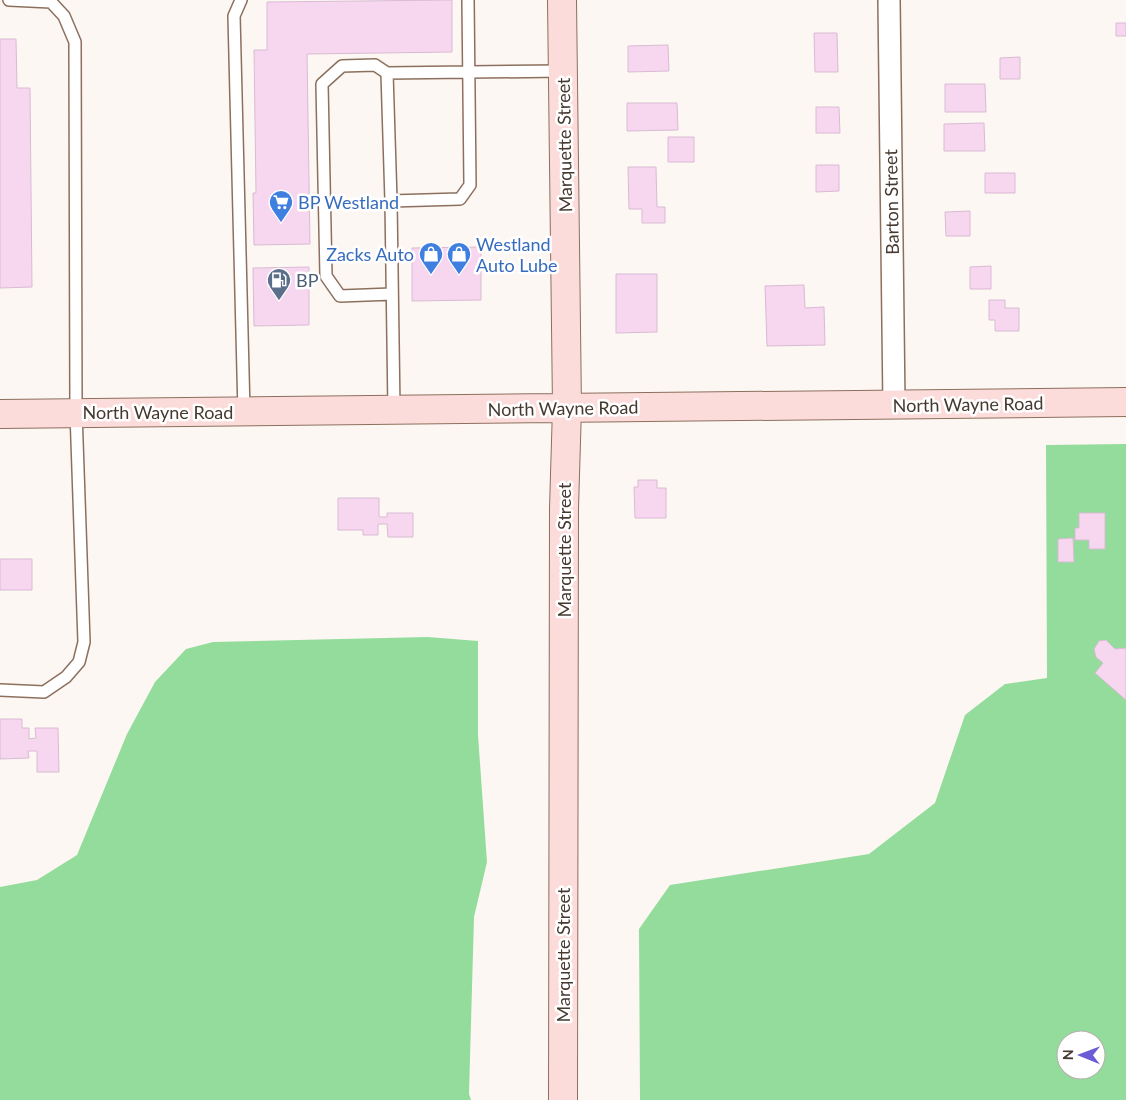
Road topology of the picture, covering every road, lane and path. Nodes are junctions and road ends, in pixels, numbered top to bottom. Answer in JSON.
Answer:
{"nodes":[{"id":1,"x":9,"y":0,"type":"edge"},
{"id":2,"x":241,"y":0,"type":"edge"},
{"id":3,"x":468,"y":0,"type":"edge"},
{"id":4,"x":562,"y":0,"type":"edge"},
{"id":5,"x":889,"y":0,"type":"edge"},
{"id":6,"x":469,"y":71,"type":"junction"},
{"id":7,"x":563,"y":71,"type":"junction"},
{"id":8,"x":387,"y":73,"type":"junction"},
{"id":9,"x":390,"y":201,"type":"junction"},
{"id":10,"x":392,"y":294,"type":"junction"},
{"id":11,"x":1126,"y":402,"type":"edge"},
{"id":12,"x":894,"y":405,"type":"junction"},
{"id":13,"x":567,"y":408,"type":"junction"},
{"id":14,"x":394,"y":410,"type":"junction"},
{"id":15,"x":76,"y":412,"type":"junction"},
{"id":16,"x":244,"y":412,"type":"junction"},
{"id":17,"x":0,"y":414,"type":"edge"},
{"id":18,"x":0,"y":690,"type":"edge"},
{"id":19,"x":563,"y":1100,"type":"edge"}],
"edges":[{"from":1,"to":15,"type":"lane"},
{"from":2,"to":16,"type":"lane"},
{"from":3,"to":6,"type":"lane"},
{"from":4,"to":7,"type":"main road","name":"Marquette Street"},
{"from":5,"to":12,"type":"street","name":"Barton Street"},
{"from":6,"to":7,"type":"lane"},
{"from":6,"to":8,"type":"lane"},
{"from":6,"to":9,"type":"lane"},
{"from":7,"to":13,"type":"main road","name":"Marquette Street"},
{"from":8,"to":9,"type":"lane"},
{"from":8,"to":10,"type":"lane"},
{"from":9,"to":10,"type":"lane"},
{"from":10,"to":14,"type":"lane"},
{"from":11,"to":12,"type":"main road","name":"North Wayne Road"},
{"from":12,"to":13,"type":"main road","name":"North Wayne Road"},
{"from":13,"to":14,"type":"main road","name":"North Wayne Road"},
{"from":13,"to":19,"type":"main road","name":"Marquette Street"},
{"from":14,"to":16,"type":"main road","name":"North Wayne Road"},
{"from":15,"to":16,"type":"main road","name":"North Wayne Road"},
{"from":15,"to":17,"type":"main road","name":"North Wayne Road"},
{"from":15,"to":18,"type":"lane"}]}
